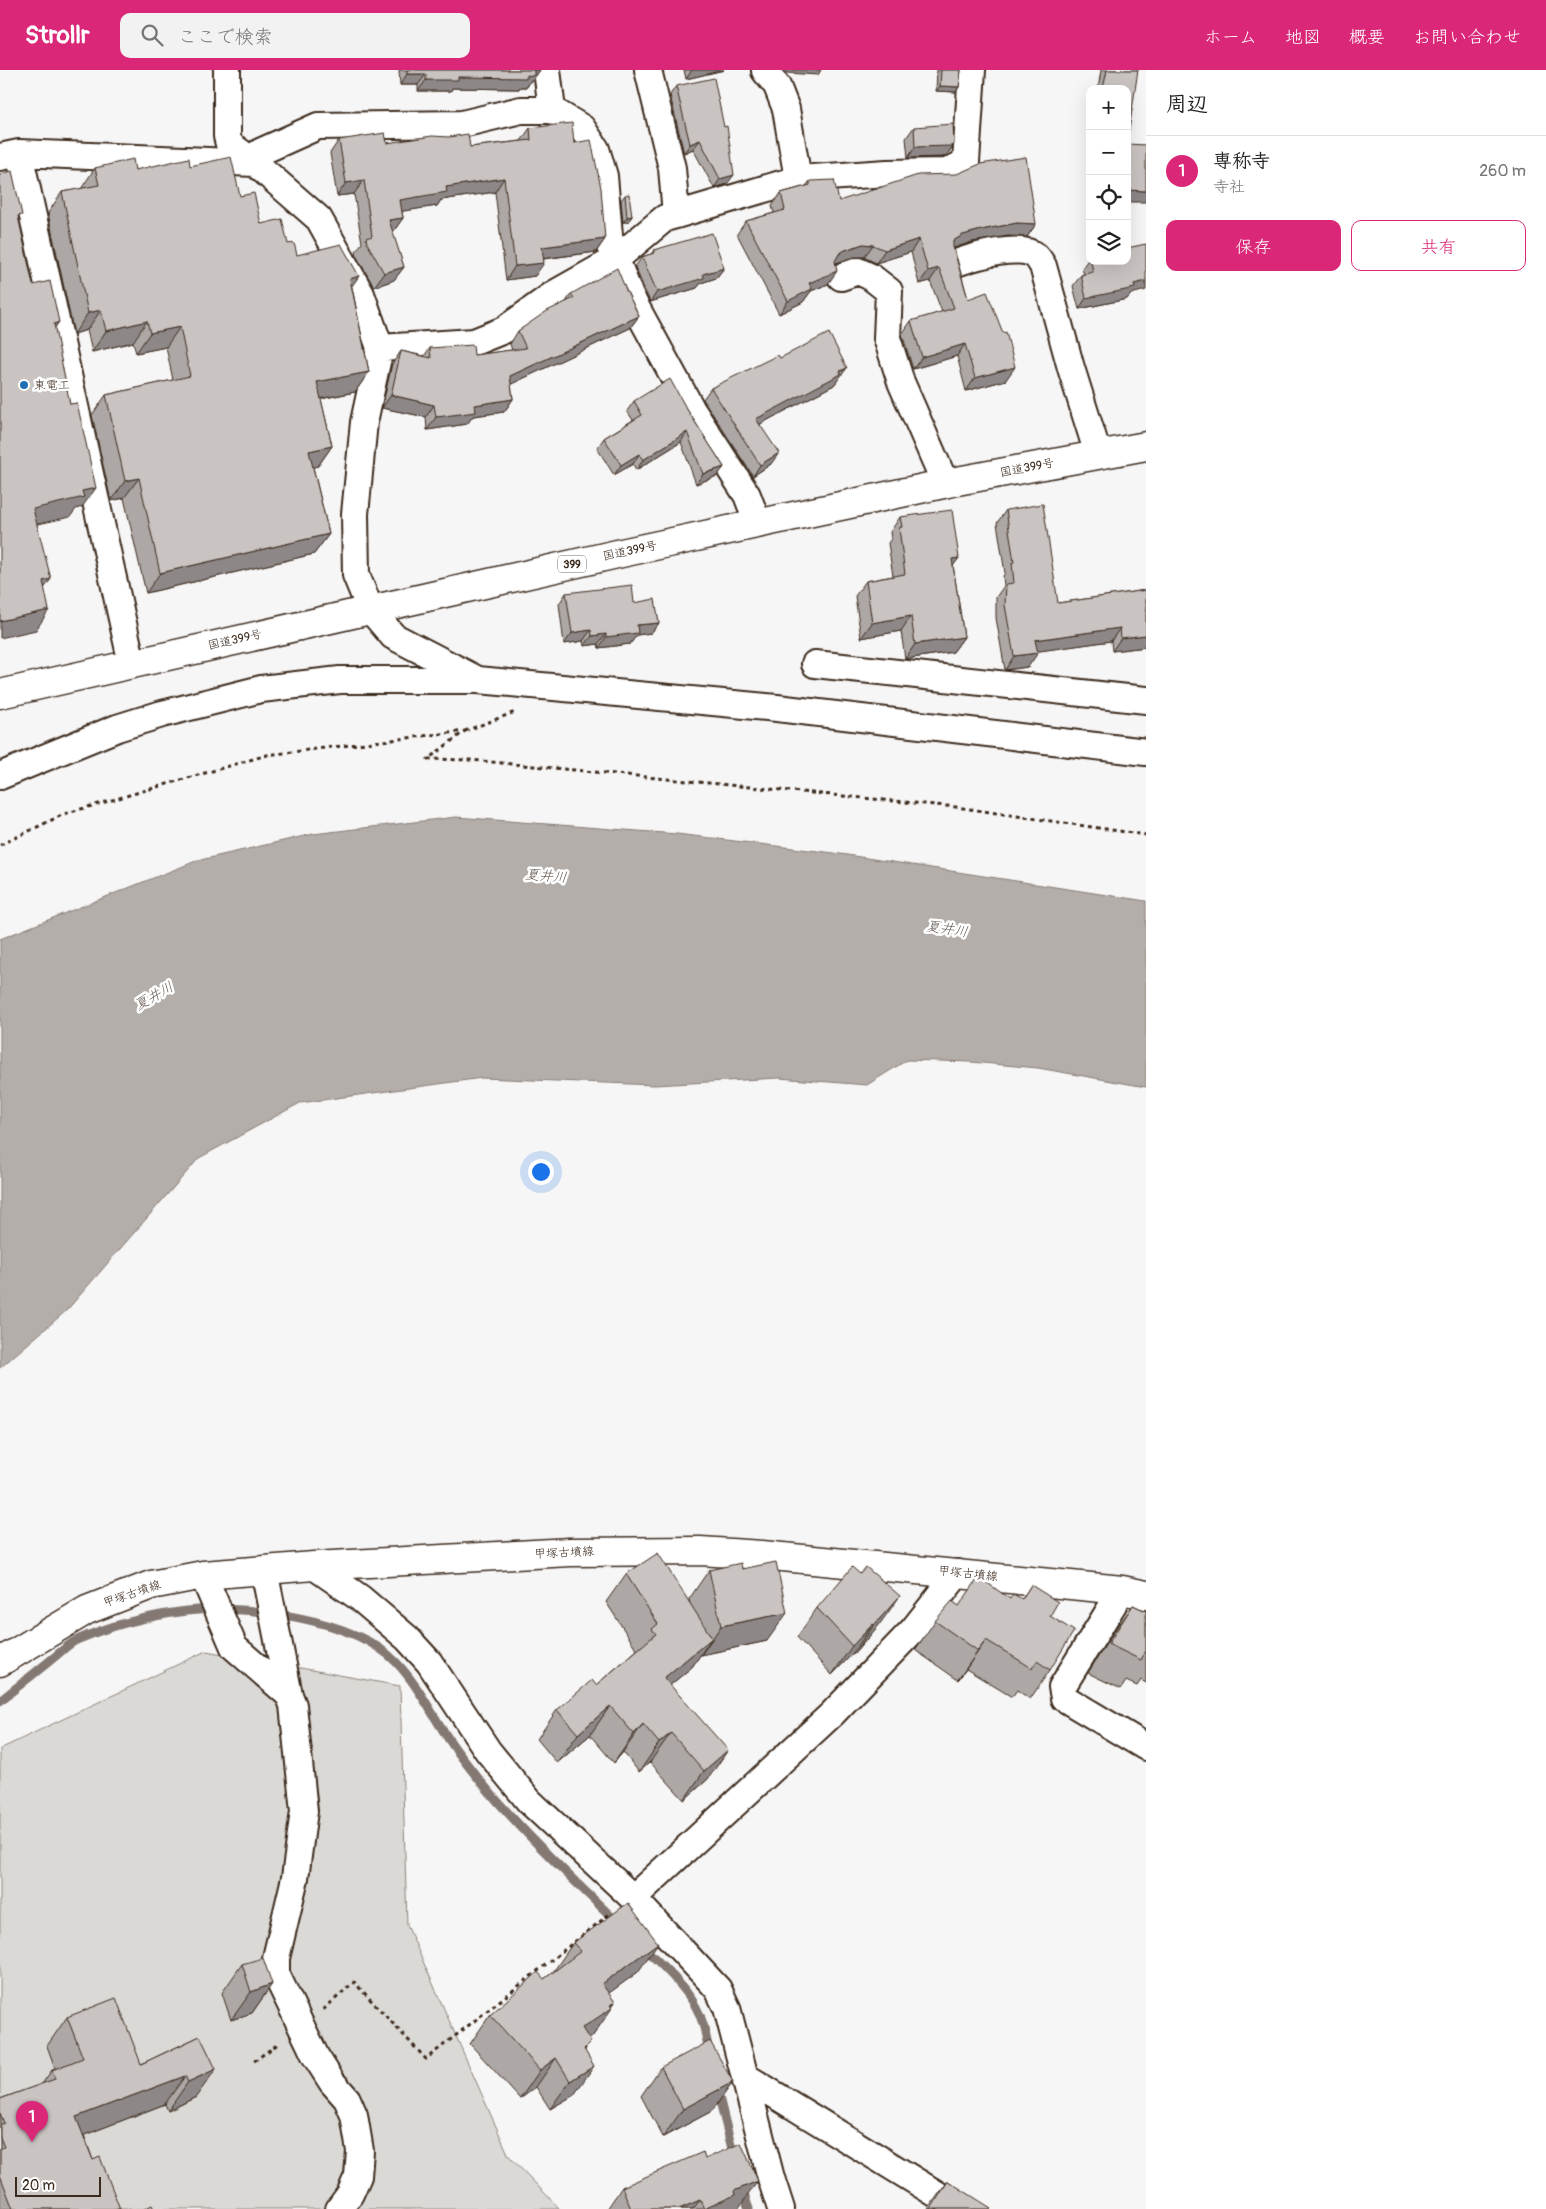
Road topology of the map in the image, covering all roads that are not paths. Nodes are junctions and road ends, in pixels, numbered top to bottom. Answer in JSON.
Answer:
{"nodes":[{"id":1,"x":227,"y":70,"type":"edge"},
{"id":2,"x":547,"y":70,"type":"edge"},
{"id":3,"x":648,"y":70,"type":"edge"},
{"id":4,"x":972,"y":70,"type":"edge"},
{"id":5,"x":765,"y":71,"type":"edge"},
{"id":6,"x":552,"y":110,"type":"junction"},
{"id":7,"x":10,"y":155,"type":"edge"},
{"id":8,"x":255,"y":163,"type":"junction"},
{"id":9,"x":798,"y":179,"type":"junction"},
{"id":10,"x":676,"y":215,"type":"junction"},
{"id":11,"x":616,"y":259,"type":"junction"},
{"id":12,"x":959,"y":262,"type":"edge"},
{"id":13,"x":841,"y":277,"type":"dead end"},
{"id":14,"x":380,"y":348,"type":"junction"},
{"id":15,"x":1146,"y":446,"type":"edge"},
{"id":16,"x":1098,"y":454,"type":"junction"},
{"id":17,"x":945,"y":483,"type":"junction"},
{"id":18,"x":758,"y":524,"type":"junction"},
{"id":19,"x":370,"y":609,"type":"junction"},
{"id":20,"x":132,"y":664,"type":"junction"},
{"id":21,"x":815,"y":664,"type":"dead end"},
{"id":22,"x":478,"y":680,"type":"junction"},
{"id":23,"x":0,"y":694,"type":"edge"},
{"id":24,"x":1146,"y":700,"type":"edge"},
{"id":25,"x":1146,"y":752,"type":"edge"},
{"id":26,"x":0,"y":776,"type":"edge"},
{"id":27,"x":314,"y":1566,"type":"junction"},
{"id":28,"x":958,"y":1573,"type":"junction"},
{"id":29,"x":266,"y":1581,"type":"junction"},
{"id":30,"x":208,"y":1587,"type":"junction"},
{"id":31,"x":1134,"y":1592,"type":"edge"},
{"id":32,"x":0,"y":1662,"type":"edge"},
{"id":33,"x":289,"y":1695,"type":"junction"},
{"id":34,"x":1146,"y":1747,"type":"edge"},
{"id":35,"x":633,"y":1898,"type":"junction"},
{"id":36,"x":746,"y":2077,"type":"junction"},
{"id":37,"x":339,"y":2209,"type":"edge"},
{"id":38,"x":781,"y":2209,"type":"edge"},
{"id":39,"x":960,"y":2209,"type":"edge"}],
"edges":[{"from":1,"to":8,"type":"street"},
{"from":2,"to":6,"type":"street"},
{"from":3,"to":10,"type":"street"},
{"from":4,"to":9,"type":"street"},
{"from":5,"to":9,"type":"street"},
{"from":6,"to":8,"type":"street"},
{"from":6,"to":11,"type":"street"},
{"from":7,"to":8,"type":"street"},
{"from":7,"to":20,"type":"street"},
{"from":8,"to":14,"type":"street"},
{"from":9,"to":10,"type":"street"},
{"from":10,"to":11,"type":"street"},
{"from":11,"to":14,"type":"street"},
{"from":11,"to":18,"type":"street"},
{"from":12,"to":16,"type":"street"},
{"from":13,"to":17,"type":"street"},
{"from":14,"to":19,"type":"street"},
{"from":15,"to":16,"type":"main road","name":"国道399号","number":"399"},
{"from":16,"to":17,"type":"main road","name":"国道399号","number":"399"},
{"from":17,"to":18,"type":"main road","name":"国道399号","number":"399"},
{"from":18,"to":19,"type":"main road","name":"国道399号","number":"399"},
{"from":19,"to":20,"type":"main road","name":"国道399号","number":"399"},
{"from":19,"to":22,"type":"street"},
{"from":20,"to":23,"type":"main road","name":"国道399号","number":"399"},
{"from":21,"to":24,"type":"street"},
{"from":22,"to":25,"type":"street"},
{"from":22,"to":26,"type":"street"},
{"from":27,"to":28,"type":"main road","name":"甲塚古墳線"},
{"from":27,"to":29,"type":"main road","name":"甲塚古墳線"},
{"from":27,"to":35,"type":"street"},
{"from":28,"to":31,"type":"main road","name":"甲塚古墳線"},
{"from":28,"to":35,"type":"street"},
{"from":29,"to":30,"type":"main road","name":"甲塚古墳線"},
{"from":29,"to":33,"type":"street"},
{"from":30,"to":32,"type":"main road","name":"甲塚古墳線"},
{"from":30,"to":33,"type":"street"},
{"from":31,"to":34,"type":"street"},
{"from":33,"to":37,"type":"street"},
{"from":35,"to":36,"type":"street"},
{"from":36,"to":38,"type":"street"},
{"from":36,"to":39,"type":"street"}]}
